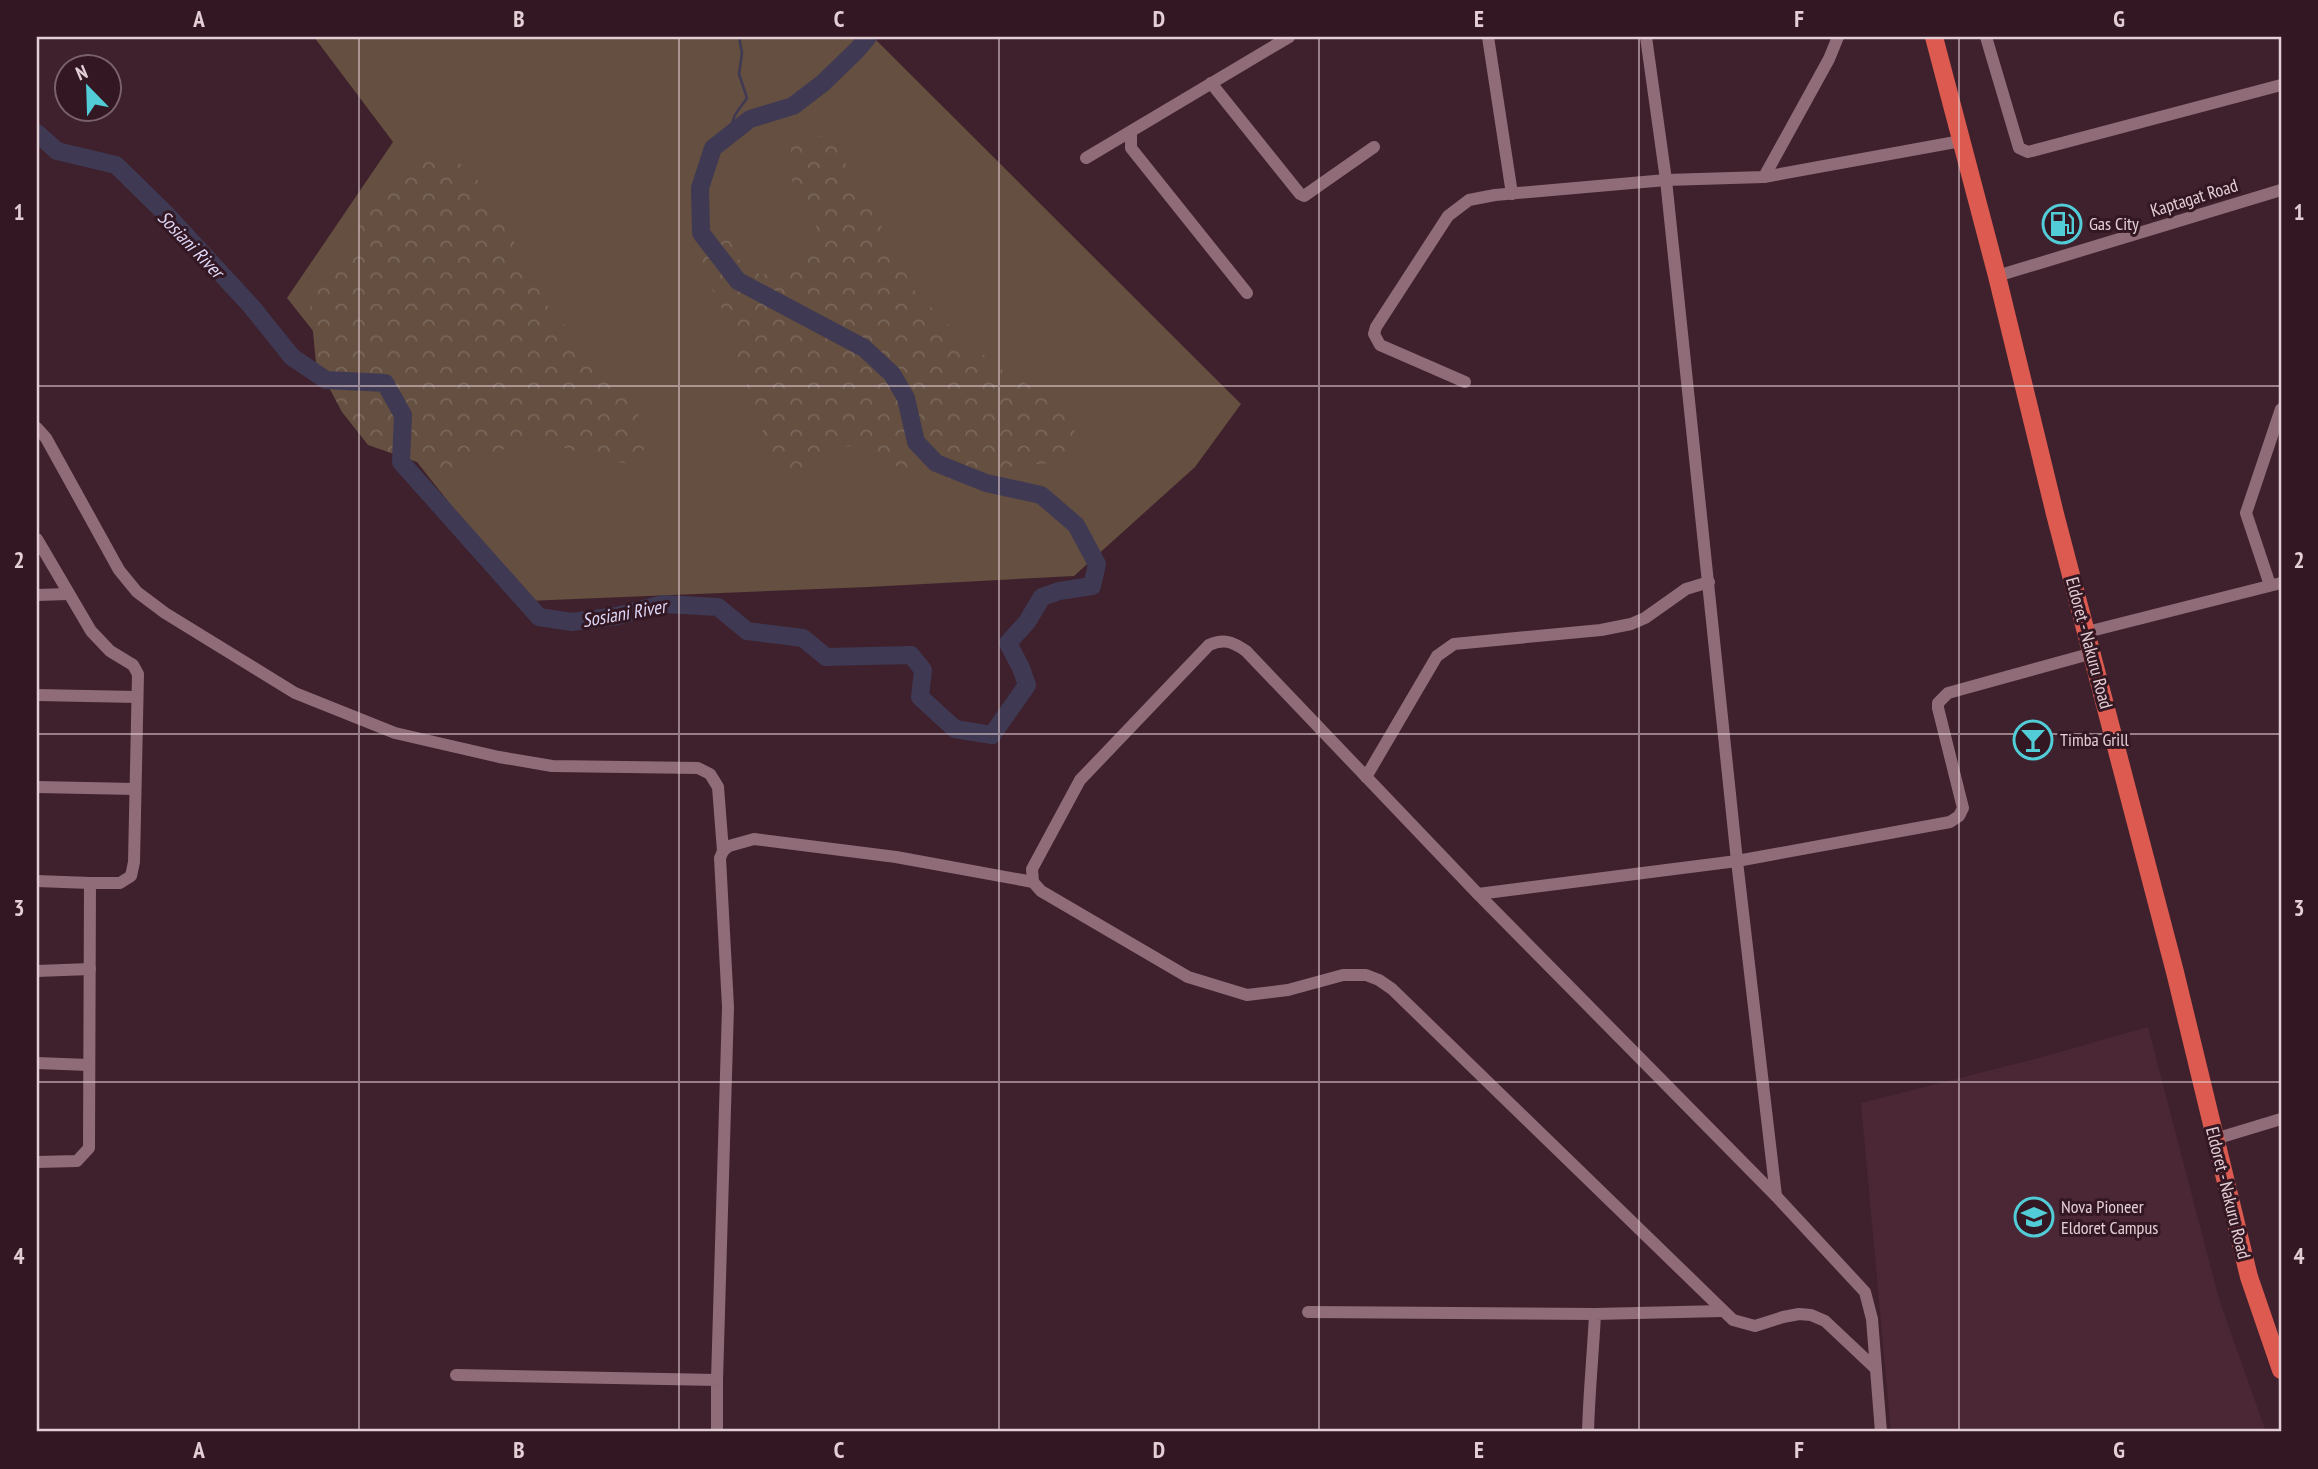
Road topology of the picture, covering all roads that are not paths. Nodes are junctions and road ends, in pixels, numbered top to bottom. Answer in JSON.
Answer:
{"nodes":[{"id":1,"x":1289,"y":37,"type":"edge"},
{"id":2,"x":1488,"y":37,"type":"edge"},
{"id":3,"x":1646,"y":37,"type":"edge"},
{"id":4,"x":1838,"y":37,"type":"edge"},
{"id":5,"x":1934,"y":37,"type":"edge"},
{"id":6,"x":1986,"y":37,"type":"edge"},
{"id":7,"x":1211,"y":83,"type":"junction"},
{"id":8,"x":2281,"y":85,"type":"edge"},
{"id":9,"x":1131,"y":132,"type":"junction"},
{"id":10,"x":1961,"y":141,"type":"junction"},
{"id":11,"x":1374,"y":146,"type":"dead end"},
{"id":12,"x":1086,"y":158,"type":"dead end"},
{"id":13,"x":1764,"y":177,"type":"junction"},
{"id":14,"x":1666,"y":180,"type":"junction"},
{"id":15,"x":2281,"y":190,"type":"edge"},
{"id":16,"x":1512,"y":194,"type":"junction"},
{"id":17,"x":1997,"y":276,"type":"junction"},
{"id":18,"x":1247,"y":293,"type":"dead end"},
{"id":19,"x":1465,"y":382,"type":"dead end"},
{"id":20,"x":2281,"y":409,"type":"edge"},
{"id":21,"x":37,"y":428,"type":"edge"},
{"id":22,"x":37,"y":539,"type":"edge"},
{"id":23,"x":1709,"y":582,"type":"junction"},
{"id":24,"x":2276,"y":584,"type":"edge"},
{"id":25,"x":68,"y":594,"type":"junction"},
{"id":26,"x":37,"y":595,"type":"edge"},
{"id":27,"x":2087,"y":632,"type":"junction"},
{"id":28,"x":2093,"y":653,"type":"junction"},
{"id":29,"x":37,"y":695,"type":"edge"},
{"id":30,"x":137,"y":697,"type":"junction"},
{"id":31,"x":1366,"y":777,"type":"junction"},
{"id":32,"x":37,"y":787,"type":"edge"},
{"id":33,"x":135,"y":789,"type":"junction"},
{"id":34,"x":723,"y":851,"type":"junction"},
{"id":35,"x":1737,"y":861,"type":"junction"},
{"id":36,"x":37,"y":881,"type":"edge"},
{"id":37,"x":1033,"y":882,"type":"junction"},
{"id":38,"x":90,"y":883,"type":"junction"},
{"id":39,"x":1478,"y":894,"type":"junction"},
{"id":40,"x":90,"y":969,"type":"junction"},
{"id":41,"x":37,"y":971,"type":"edge"},
{"id":42,"x":37,"y":1063,"type":"edge"},
{"id":43,"x":89,"y":1065,"type":"junction"},
{"id":44,"x":2281,"y":1119,"type":"edge"},
{"id":45,"x":2215,"y":1139,"type":"junction"},
{"id":46,"x":37,"y":1162,"type":"edge"},
{"id":47,"x":1776,"y":1196,"type":"junction"},
{"id":48,"x":1723,"y":1311,"type":"junction"},
{"id":49,"x":1308,"y":1312,"type":"dead end"},
{"id":50,"x":1595,"y":1314,"type":"junction"},
{"id":51,"x":1876,"y":1369,"type":"junction"},
{"id":52,"x":2281,"y":1370,"type":"edge"},
{"id":53,"x":456,"y":1374,"type":"dead end"},
{"id":54,"x":718,"y":1380,"type":"junction"},
{"id":55,"x":717,"y":1432,"type":"edge"},
{"id":56,"x":1588,"y":1432,"type":"edge"},
{"id":57,"x":1881,"y":1432,"type":"edge"}],
"edges":[{"from":1,"to":7,"type":"street"},
{"from":2,"to":16,"type":"street"},
{"from":3,"to":14,"type":"street"},
{"from":4,"to":13,"type":"street"},
{"from":5,"to":10,"type":"highway","name":"Eldoret - Nakuru Road"},
{"from":6,"to":8,"type":"street"},
{"from":7,"to":9,"type":"street"},
{"from":7,"to":11,"type":"street"},
{"from":9,"to":12,"type":"street"},
{"from":9,"to":18,"type":"street"},
{"from":10,"to":13,"type":"street"},
{"from":10,"to":17,"type":"highway","name":"Eldoret - Nakuru Road"},
{"from":13,"to":14,"type":"street"},
{"from":14,"to":16,"type":"street"},
{"from":14,"to":23,"type":"street"},
{"from":15,"to":17,"type":"street","name":"Kaptagat Road"},
{"from":16,"to":19,"type":"street"},
{"from":17,"to":27,"type":"highway","name":"Eldoret - Nakuru Road"},
{"from":20,"to":24,"type":"street"},
{"from":21,"to":34,"type":"street"},
{"from":22,"to":25,"type":"street"},
{"from":23,"to":31,"type":"street"},
{"from":23,"to":35,"type":"street"},
{"from":24,"to":27,"type":"street"},
{"from":25,"to":26,"type":"street"},
{"from":25,"to":30,"type":"street"},
{"from":27,"to":28,"type":"highway","name":"Eldoret - Nakuru Road"},
{"from":28,"to":35,"type":"street"},
{"from":28,"to":45,"type":"highway","name":"Eldoret - Nakuru Road"},
{"from":29,"to":30,"type":"street"},
{"from":30,"to":33,"type":"street"},
{"from":31,"to":37,"type":"street"},
{"from":31,"to":39,"type":"street"},
{"from":32,"to":33,"type":"street"},
{"from":33,"to":38,"type":"street"},
{"from":34,"to":37,"type":"street"},
{"from":34,"to":54,"type":"street"},
{"from":35,"to":39,"type":"street"},
{"from":35,"to":47,"type":"street"},
{"from":36,"to":38,"type":"street"},
{"from":37,"to":48,"type":"street"},
{"from":38,"to":40,"type":"street"},
{"from":39,"to":47,"type":"street"},
{"from":40,"to":41,"type":"street"},
{"from":40,"to":43,"type":"street"},
{"from":42,"to":43,"type":"street"},
{"from":43,"to":46,"type":"street"},
{"from":44,"to":45,"type":"street"},
{"from":45,"to":52,"type":"highway","name":"Eldoret - Nakuru Road"},
{"from":47,"to":51,"type":"street"},
{"from":48,"to":50,"type":"street"},
{"from":48,"to":51,"type":"street"},
{"from":49,"to":50,"type":"street"},
{"from":50,"to":56,"type":"street"},
{"from":51,"to":57,"type":"street"},
{"from":53,"to":54,"type":"street"},
{"from":54,"to":55,"type":"street"}]}
